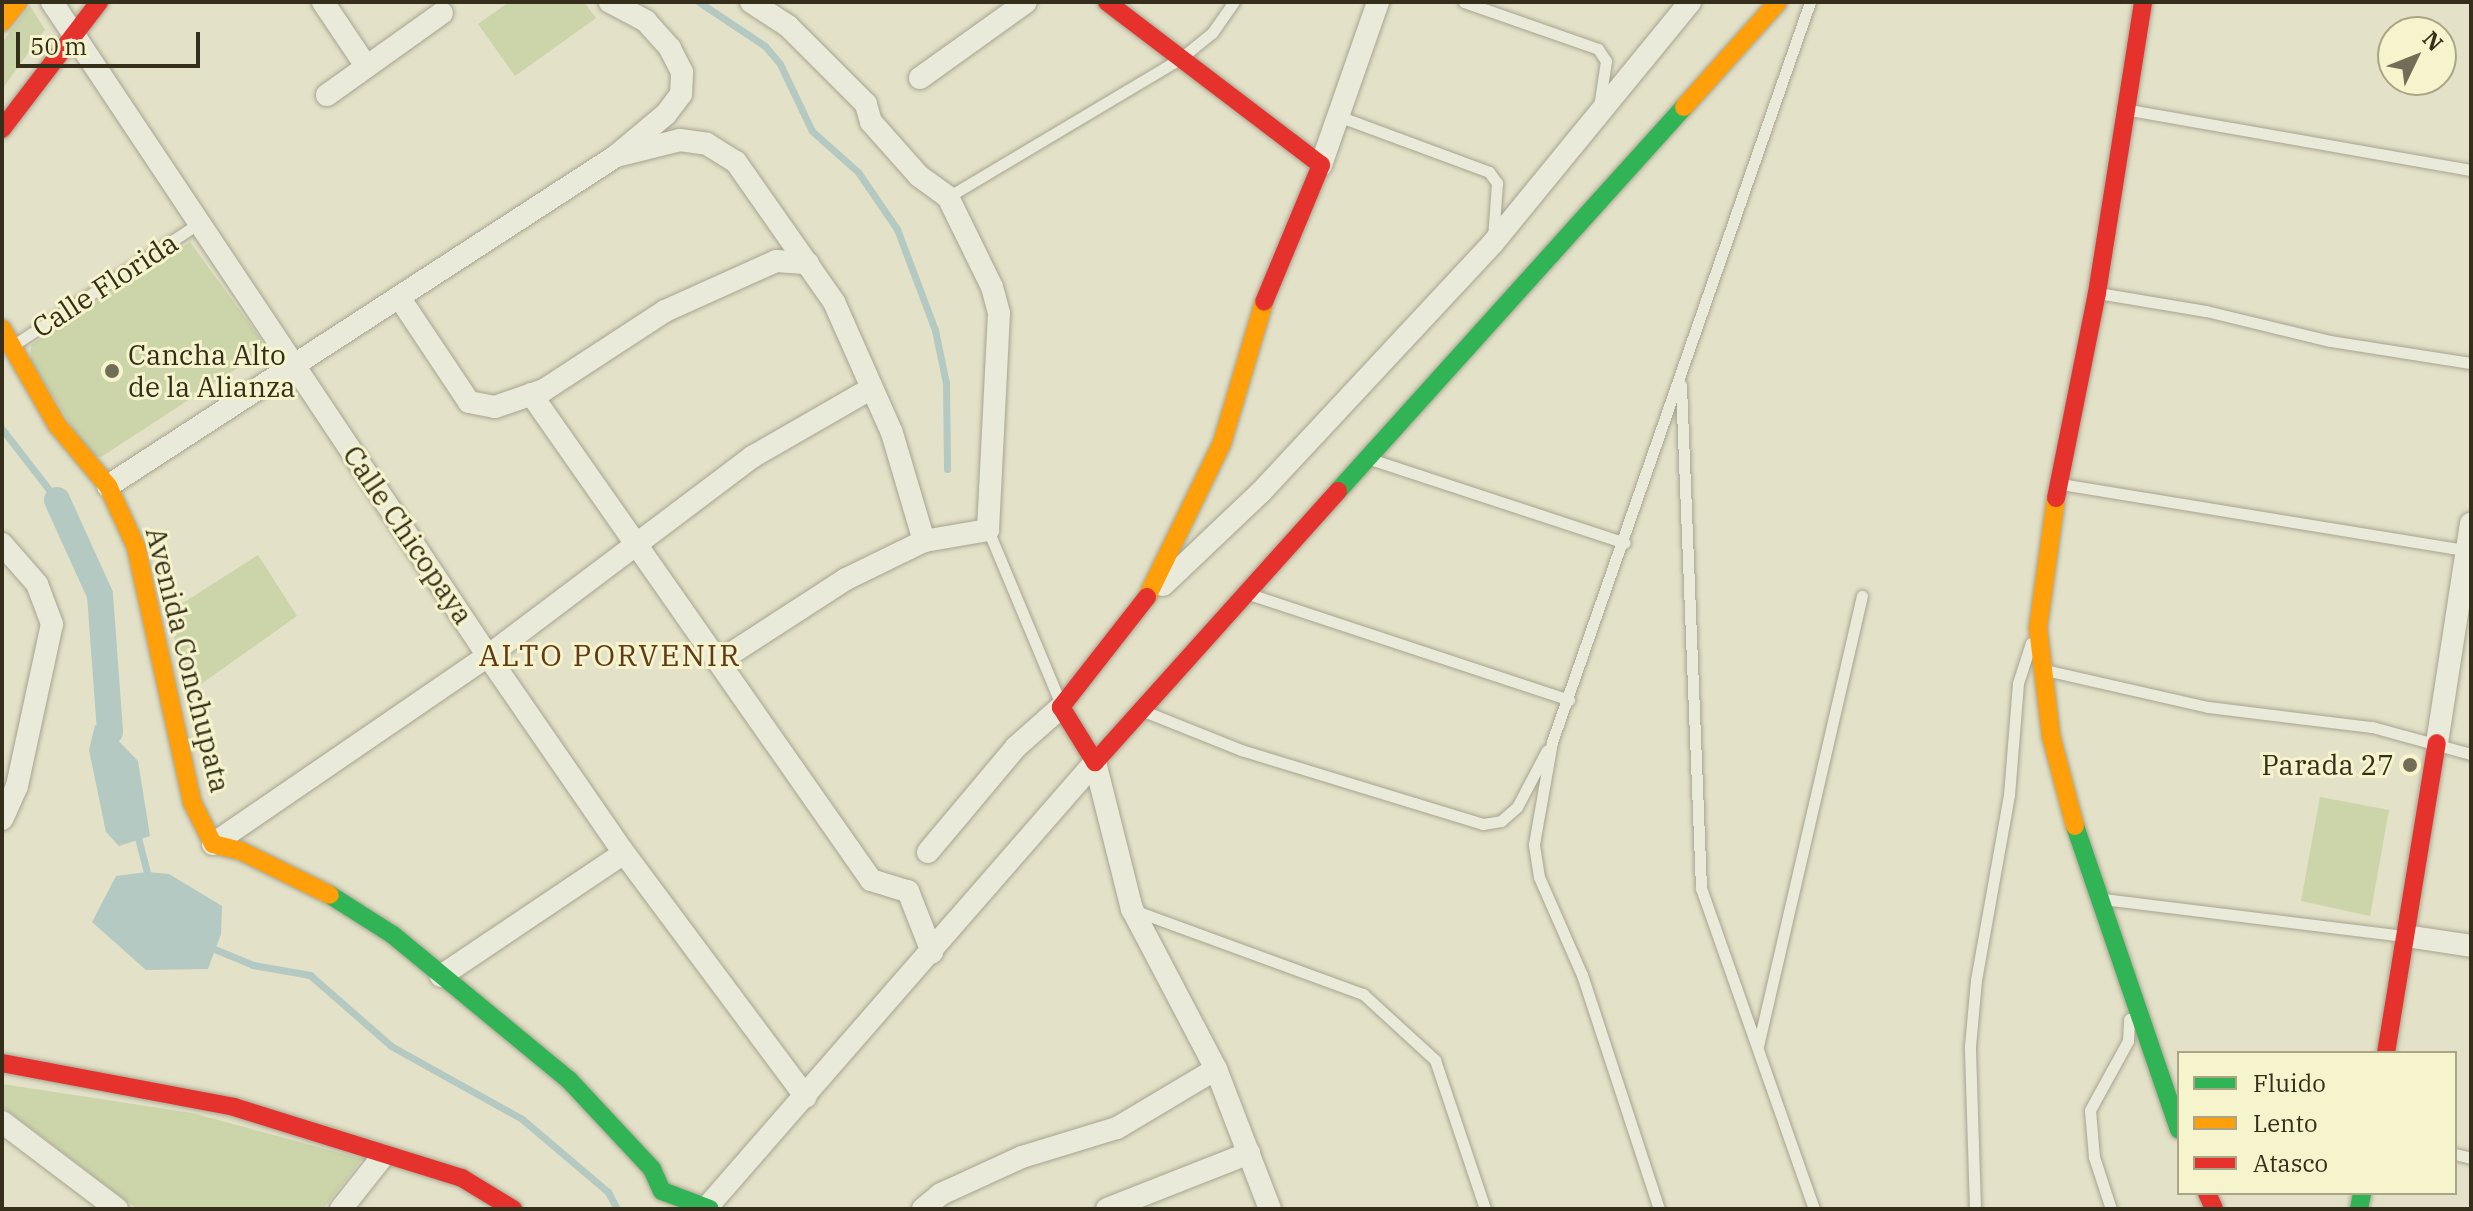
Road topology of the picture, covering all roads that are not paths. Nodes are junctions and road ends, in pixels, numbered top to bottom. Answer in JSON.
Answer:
{"nodes":[{"id":1,"x":18,"y":2,"type":"edge"},
{"id":2,"x":52,"y":2,"type":"edge"},
{"id":3,"x":99,"y":2,"type":"edge"},
{"id":4,"x":323,"y":2,"type":"edge"},
{"id":5,"x":610,"y":2,"type":"edge"},
{"id":6,"x":751,"y":2,"type":"edge"},
{"id":7,"x":1026,"y":2,"type":"edge"},
{"id":8,"x":1107,"y":2,"type":"edge"},
{"id":9,"x":1234,"y":2,"type":"edge"},
{"id":10,"x":1378,"y":2,"type":"edge"},
{"id":11,"x":1464,"y":2,"type":"edge"},
{"id":12,"x":1690,"y":2,"type":"edge"},
{"id":13,"x":1778,"y":2,"type":"edge"},
{"id":14,"x":1810,"y":2,"type":"edge"},
{"id":15,"x":2143,"y":2,"type":"edge"},
{"id":16,"x":442,"y":13,"type":"dead end"},
{"id":17,"x":2,"y":22,"type":"edge"},
{"id":18,"x":75,"y":35,"type":"junction"},
{"id":19,"x":1181,"y":58,"type":"junction"},
{"id":20,"x":366,"y":66,"type":"junction"},
{"id":21,"x":920,"y":78,"type":"dead end"},
{"id":22,"x":327,"y":95,"type":"dead end"},
{"id":23,"x":2126,"y":109,"type":"junction"},
{"id":24,"x":1338,"y":116,"type":"junction"},
{"id":25,"x":1598,"y":117,"type":"junction"},
{"id":26,"x":2,"y":129,"type":"edge"},
{"id":27,"x":616,"y":156,"type":"junction"},
{"id":28,"x":1321,"y":165,"type":"junction"},
{"id":29,"x":2471,"y":170,"type":"edge"},
{"id":30,"x":948,"y":197,"type":"junction"},
{"id":31,"x":198,"y":224,"type":"junction"},
{"id":32,"x":1493,"y":243,"type":"junction"},
{"id":33,"x":808,"y":263,"type":"junction"},
{"id":34,"x":2097,"y":293,"type":"junction"},
{"id":35,"x":399,"y":297,"type":"junction"},
{"id":36,"x":2,"y":329,"type":"edge"},
{"id":37,"x":12,"y":346,"type":"junction"},
{"id":38,"x":2471,"y":363,"type":"edge"},
{"id":39,"x":294,"y":364,"type":"junction"},
{"id":40,"x":1680,"y":378,"type":"junction"},
{"id":41,"x":872,"y":388,"type":"junction"},
{"id":42,"x":531,"y":394,"type":"junction"},
{"id":43,"x":1369,"y":459,"type":"junction"},
{"id":44,"x":2058,"y":484,"type":"junction"},
{"id":45,"x":108,"y":486,"type":"junction"},
{"id":46,"x":2471,"y":524,"type":"edge"},
{"id":47,"x":988,"y":530,"type":"junction"},
{"id":48,"x":924,"y":541,"type":"junction"},
{"id":49,"x":1625,"y":543,"type":"junction"},
{"id":50,"x":2,"y":544,"type":"edge"},
{"id":51,"x":638,"y":544,"type":"junction"},
{"id":52,"x":2469,"y":551,"type":"edge"},
{"id":53,"x":1247,"y":594,"type":"junction"},
{"id":54,"x":1862,"y":596,"type":"dead end"},
{"id":55,"x":1139,"y":613,"type":"junction"},
{"id":56,"x":2038,"y":628,"type":"junction"},
{"id":57,"x":488,"y":656,"type":"junction"},
{"id":58,"x":721,"y":660,"type":"junction"},
{"id":59,"x":2041,"y":669,"type":"junction"},
{"id":60,"x":1569,"y":700,"type":"junction"},
{"id":61,"x":1061,"y":707,"type":"junction"},
{"id":62,"x":1142,"y":710,"type":"junction"},
{"id":63,"x":1552,"y":742,"type":"junction"},
{"id":64,"x":2437,"y":743,"type":"junction"},
{"id":65,"x":2471,"y":754,"type":"edge"},
{"id":66,"x":1095,"y":762,"type":"junction"},
{"id":67,"x":10,"y":778,"type":"edge"},
{"id":68,"x":2,"y":819,"type":"edge"},
{"id":69,"x":213,"y":844,"type":"junction"},
{"id":70,"x":928,"y":852,"type":"dead end"},
{"id":71,"x":624,"y":853,"type":"junction"},
{"id":72,"x":2102,"y":899,"type":"junction"},
{"id":73,"x":1132,"y":909,"type":"junction"},
{"id":74,"x":2406,"y":936,"type":"junction"},
{"id":75,"x":2471,"y":946,"type":"edge"},
{"id":76,"x":932,"y":952,"type":"junction"},
{"id":77,"x":441,"y":976,"type":"junction"},
{"id":78,"x":2130,"y":982,"type":"junction"},
{"id":79,"x":1757,"y":1046,"type":"junction"},
{"id":80,"x":2386,"y":1051,"type":"edge"},
{"id":81,"x":2,"y":1063,"type":"edge"},
{"id":82,"x":1216,"y":1069,"type":"junction"},
{"id":83,"x":806,"y":1097,"type":"junction"},
{"id":84,"x":2,"y":1122,"type":"edge"},
{"id":85,"x":2177,"y":1124,"type":"edge"},
{"id":86,"x":1249,"y":1153,"type":"junction"},
{"id":87,"x":383,"y":1156,"type":"junction"},
{"id":88,"x":717,"y":1204,"type":"edge"},
{"id":89,"x":117,"y":1209,"type":"edge"},
{"id":90,"x":341,"y":1209,"type":"edge"},
{"id":91,"x":513,"y":1209,"type":"edge"},
{"id":92,"x":923,"y":1209,"type":"edge"},
{"id":93,"x":1107,"y":1209,"type":"edge"},
{"id":94,"x":1270,"y":1209,"type":"edge"},
{"id":95,"x":1485,"y":1209,"type":"edge"},
{"id":96,"x":1659,"y":1209,"type":"edge"},
{"id":97,"x":1814,"y":1209,"type":"edge"},
{"id":98,"x":1975,"y":1209,"type":"edge"},
{"id":99,"x":2111,"y":1209,"type":"edge"}],
"edges":[{"from":1,"to":17,"type":"street"},
{"from":2,"to":18,"type":"street","name":"Calle Chicopaya"},
{"from":3,"to":18,"type":"street"},
{"from":4,"to":20,"type":"street"},
{"from":5,"to":27,"type":"street"},
{"from":6,"to":30,"type":"street"},
{"from":7,"to":21,"type":"street"},
{"from":8,"to":19,"type":"street"},
{"from":9,"to":19,"type":"lane"},
{"from":10,"to":24,"type":"street"},
{"from":11,"to":25,"type":"lane"},
{"from":12,"to":25,"type":"street"},
{"from":13,"to":43,"type":"street"},
{"from":14,"to":40,"type":"lane"},
{"from":15,"to":23,"type":"street"},
{"from":16,"to":20,"type":"street"},
{"from":18,"to":26,"type":"street"},
{"from":18,"to":31,"type":"street","name":"Calle Chicopaya"},
{"from":19,"to":28,"type":"street"},
{"from":19,"to":30,"type":"lane"},
{"from":20,"to":22,"type":"street"},
{"from":23,"to":29,"type":"lane"},
{"from":23,"to":34,"type":"street"},
{"from":24,"to":28,"type":"street"},
{"from":24,"to":32,"type":"lane"},
{"from":25,"to":32,"type":"street"},
{"from":27,"to":33,"type":"street"},
{"from":27,"to":35,"type":"street"},
{"from":28,"to":55,"type":"street"},
{"from":30,"to":47,"type":"street"},
{"from":31,"to":37,"type":"lane","name":"Calle Florida"},
{"from":31,"to":39,"type":"street","name":"Calle Chicopaya"},
{"from":32,"to":55,"type":"street"},
{"from":33,"to":41,"type":"street"},
{"from":33,"to":42,"type":"street"},
{"from":34,"to":38,"type":"lane"},
{"from":34,"to":44,"type":"street"},
{"from":35,"to":39,"type":"street"},
{"from":35,"to":42,"type":"street"},
{"from":36,"to":37,"type":"street","name":"Avenida Conchupata"},
{"from":37,"to":45,"type":"street","name":"Avenida Conchupata"},
{"from":39,"to":45,"type":"street"},
{"from":39,"to":57,"type":"street","name":"Calle Chicopaya"},
{"from":40,"to":49,"type":"lane"},
{"from":40,"to":79,"type":"lane"},
{"from":41,"to":48,"type":"street"},
{"from":41,"to":51,"type":"street"},
{"from":42,"to":51,"type":"street"},
{"from":43,"to":49,"type":"lane"},
{"from":43,"to":53,"type":"street"},
{"from":44,"to":52,"type":"lane"},
{"from":44,"to":56,"type":"street"},
{"from":45,"to":69,"type":"street","name":"Avenida Conchupata"},
{"from":46,"to":52,"type":"street"},
{"from":47,"to":48,"type":"street"},
{"from":47,"to":61,"type":"lane"},
{"from":48,"to":58,"type":"street"},
{"from":49,"to":60,"type":"lane"},
{"from":50,"to":67,"type":"street"},
{"from":51,"to":57,"type":"street"},
{"from":51,"to":58,"type":"street"},
{"from":52,"to":64,"type":"street"},
{"from":53,"to":60,"type":"lane"},
{"from":53,"to":62,"type":"street"},
{"from":54,"to":79,"type":"lane"},
{"from":55,"to":61,"type":"street"},
{"from":56,"to":59,"type":"street"},
{"from":56,"to":98,"type":"lane"},
{"from":57,"to":69,"type":"street"},
{"from":57,"to":71,"type":"street","name":"Calle Chicopaya"},
{"from":58,"to":76,"type":"street"},
{"from":59,"to":64,"type":"lane"},
{"from":59,"to":72,"type":"street"},
{"from":60,"to":63,"type":"lane"},
{"from":61,"to":66,"type":"street"},
{"from":61,"to":70,"type":"street"},
{"from":62,"to":63,"type":"lane"},
{"from":62,"to":66,"type":"street"},
{"from":63,"to":96,"type":"lane"},
{"from":64,"to":65,"type":"lane"},
{"from":64,"to":74,"type":"street"},
{"from":66,"to":73,"type":"street"},
{"from":66,"to":76,"type":"street"},
{"from":67,"to":68,"type":"street"},
{"from":69,"to":77,"type":"street"},
{"from":71,"to":77,"type":"street"},
{"from":71,"to":83,"type":"street","name":"Calle Chicopaya"},
{"from":72,"to":74,"type":"lane"},
{"from":72,"to":78,"type":"street"},
{"from":73,"to":82,"type":"street"},
{"from":73,"to":95,"type":"lane"},
{"from":74,"to":75,"type":"street"},
{"from":74,"to":80,"type":"street"},
{"from":76,"to":83,"type":"street"},
{"from":77,"to":88,"type":"street"},
{"from":78,"to":85,"type":"street"},
{"from":78,"to":99,"type":"lane"},
{"from":79,"to":97,"type":"lane"},
{"from":81,"to":87,"type":"street"},
{"from":82,"to":86,"type":"street"},
{"from":82,"to":92,"type":"street"},
{"from":83,"to":88,"type":"street"},
{"from":84,"to":89,"type":"street"},
{"from":86,"to":93,"type":"street"},
{"from":86,"to":94,"type":"street"},
{"from":87,"to":90,"type":"street"},
{"from":87,"to":91,"type":"street"}]}
